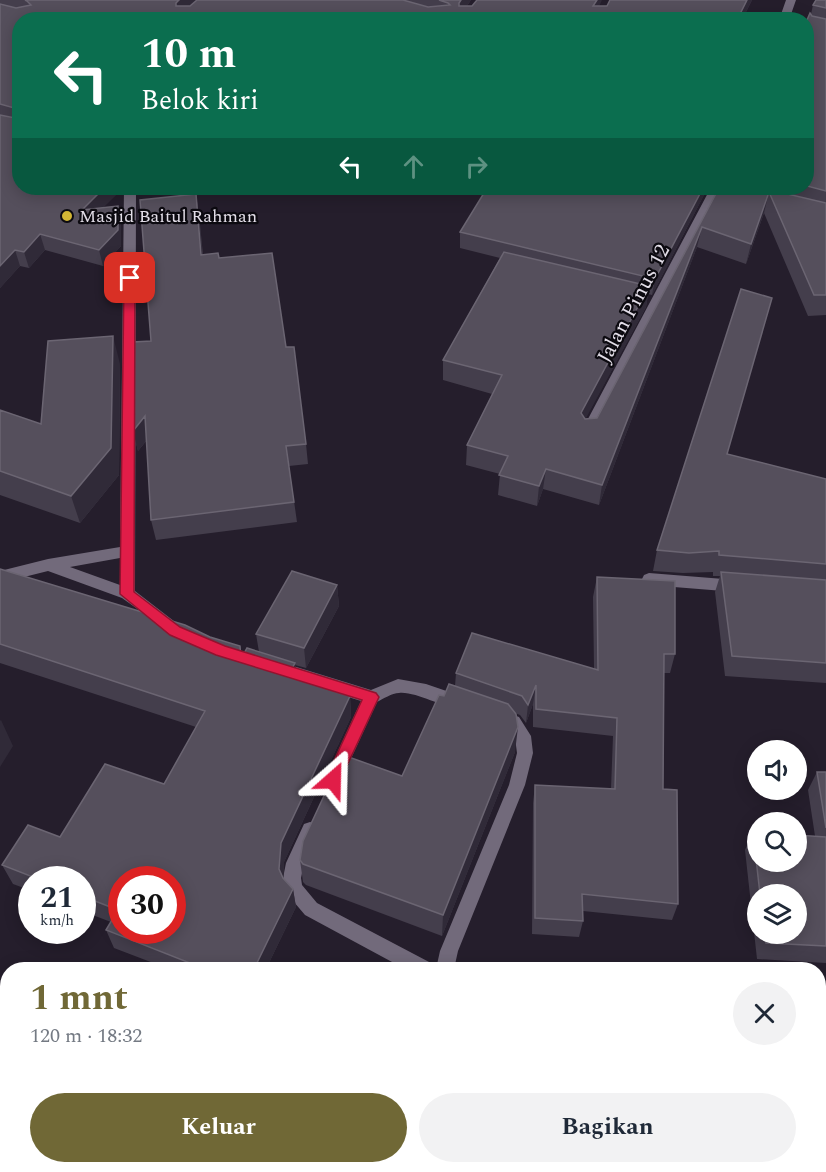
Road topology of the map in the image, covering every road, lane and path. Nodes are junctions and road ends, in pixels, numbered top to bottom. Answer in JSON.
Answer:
{"nodes":[{"id":1,"x":130,"y":195,"type":"edge"},
{"id":2,"x":720,"y":195,"type":"edge"},
{"id":3,"x":588,"y":434,"type":"edge"},
{"id":4,"x":129,"y":551,"type":"junction"},
{"id":5,"x":48,"y":565,"type":"junction"},
{"id":6,"x":0,"y":577,"type":"edge"},
{"id":7,"x":649,"y":579,"type":"edge"},
{"id":8,"x":755,"y":587,"type":"edge"},
{"id":9,"x":127,"y":594,"type":"junction"},
{"id":10,"x":184,"y":635,"type":"edge"},
{"id":11,"x":264,"y":664,"type":"edge"},
{"id":12,"x":371,"y":697,"type":"junction"},
{"id":13,"x":470,"y":706,"type":"edge"},
{"id":14,"x":491,"y":714,"type":"edge"},
{"id":15,"x":328,"y":790,"type":"edge"},
{"id":16,"x":319,"y":811,"type":"edge"},
{"id":17,"x":411,"y":962,"type":"edge"},
{"id":18,"x":447,"y":962,"type":"edge"}],
"edges":[{"from":1,"to":4,"type":"street"},
{"from":2,"to":3,"type":"street","name":"Jalan Pinus 12"},
{"from":4,"to":5,"type":"street"},
{"from":4,"to":9,"type":"street"},
{"from":5,"to":6,"type":"street"},
{"from":5,"to":9,"type":"street"},
{"from":7,"to":8,"type":"street"},
{"from":9,"to":10,"type":"street"},
{"from":11,"to":12,"type":"street"},
{"from":12,"to":13,"type":"street"},
{"from":12,"to":15,"type":"street"},
{"from":14,"to":18,"type":"street"},
{"from":16,"to":17,"type":"street"}]}
